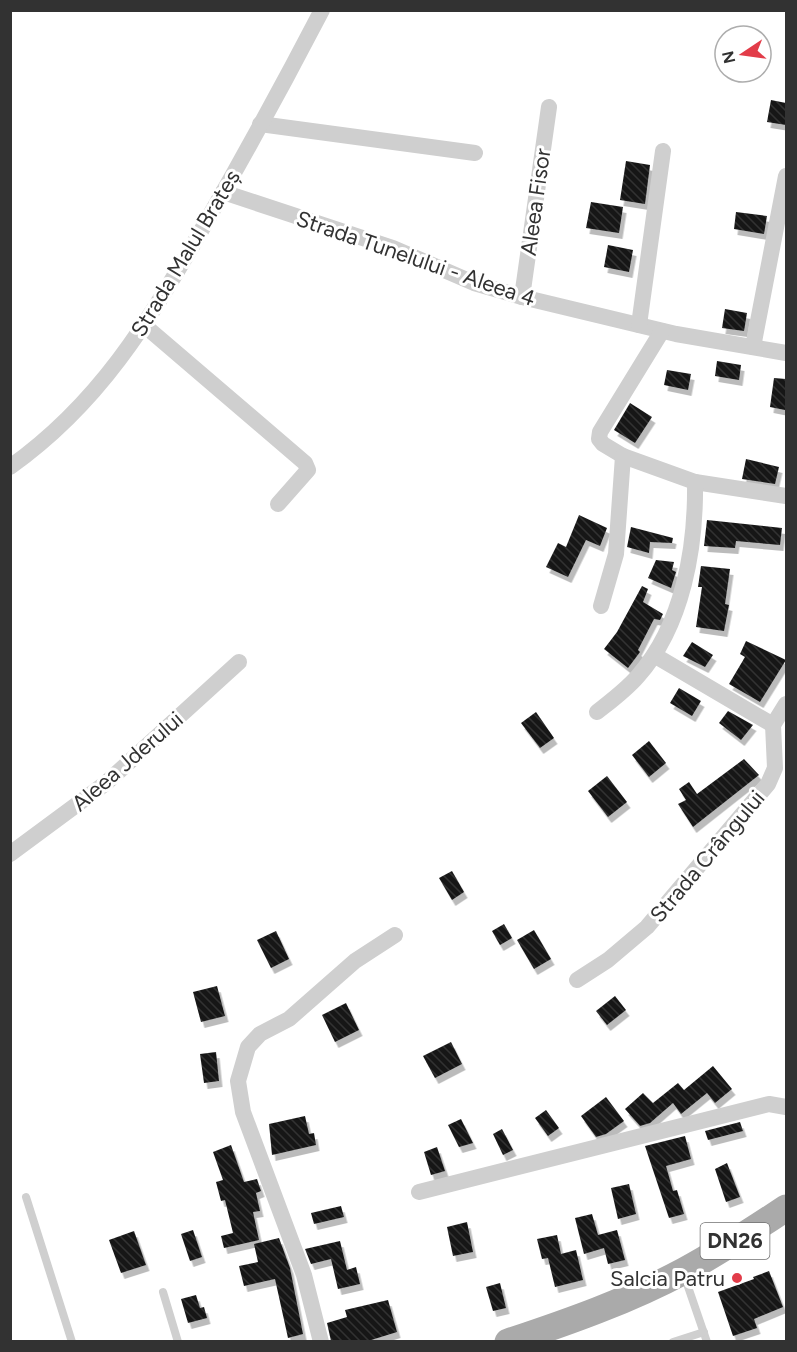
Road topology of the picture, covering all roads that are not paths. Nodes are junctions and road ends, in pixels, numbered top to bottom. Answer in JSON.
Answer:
{"nodes":[{"id":1,"x":322,"y":10,"type":"edge"},
{"id":2,"x":549,"y":106,"type":"dead end"},
{"id":3,"x":260,"y":124,"type":"junction"},
{"id":4,"x":663,"y":151,"type":"dead end"},
{"id":5,"x":475,"y":153,"type":"dead end"},
{"id":6,"x":786,"y":176,"type":"edge"},
{"id":7,"x":223,"y":192,"type":"junction"},
{"id":8,"x":522,"y":297,"type":"junction"},
{"id":9,"x":639,"y":325,"type":"junction"},
{"id":10,"x":144,"y":326,"type":"junction"},
{"id":11,"x":662,"y":331,"type":"junction"},
{"id":12,"x":753,"y":347,"type":"junction"},
{"id":13,"x":786,"y":353,"type":"edge"},
{"id":14,"x":623,"y":456,"type":"junction"},
{"id":15,"x":10,"y":466,"type":"edge"},
{"id":16,"x":694,"y":482,"type":"junction"},
{"id":17,"x":786,"y":496,"type":"edge"},
{"id":18,"x":278,"y":504,"type":"dead end"},
{"id":19,"x":601,"y":606,"type":"dead end"},
{"id":20,"x":654,"y":655,"type":"junction"},
{"id":21,"x":239,"y":662,"type":"dead end"},
{"id":22,"x":786,"y":704,"type":"edge"},
{"id":23,"x":597,"y":712,"type":"dead end"},
{"id":24,"x":773,"y":725,"type":"junction"},
{"id":25,"x":10,"y":854,"type":"edge"},
{"id":26,"x":395,"y":936,"type":"dead end"},
{"id":27,"x":577,"y":980,"type":"dead end"},
{"id":28,"x":786,"y":1107,"type":"edge"},
{"id":29,"x":419,"y":1192,"type":"dead end"},
{"id":30,"x":26,"y":1197,"type":"dead end"},
{"id":31,"x":786,"y":1208,"type":"edge"},
{"id":32,"x":682,"y":1272,"type":"junction"},
{"id":33,"x":163,"y":1292,"type":"dead end"},
{"id":34,"x":705,"y":1337,"type":"edge"},
{"id":35,"x":519,"y":1340,"type":"edge"},
{"id":36,"x":72,"y":1341,"type":"edge"},
{"id":37,"x":178,"y":1341,"type":"edge"},
{"id":38,"x":321,"y":1341,"type":"edge"},
{"id":39,"x":673,"y":1341,"type":"edge"}],
"edges":[{"from":1,"to":3,"type":"street","name":"Strada Malul Brateș"},
{"from":2,"to":8,"type":"street","name":"Aleea Fisor"},
{"from":3,"to":5,"type":"street"},
{"from":3,"to":7,"type":"street","name":"Strada Malul Brateș"},
{"from":4,"to":9,"type":"street"},
{"from":6,"to":12,"type":"street"},
{"from":7,"to":8,"type":"street","name":"Strada Tunelului - Aleea 4"},
{"from":7,"to":10,"type":"street","name":"Strada Malul Brateș"},
{"from":8,"to":9,"type":"street","name":"Strada Tunelului - Aleea 4"},
{"from":9,"to":11,"type":"street","name":"Strada Tunelului - Aleea 4"},
{"from":10,"to":15,"type":"street","name":"Strada Malul Brateș"},
{"from":10,"to":18,"type":"street"},
{"from":11,"to":12,"type":"street","name":"Strada Tunelului - Aleea 4"},
{"from":11,"to":14,"type":"street"},
{"from":12,"to":13,"type":"street","name":"Strada Tunelului - Aleea 4"},
{"from":14,"to":16,"type":"street"},
{"from":14,"to":19,"type":"street"},
{"from":16,"to":17,"type":"street"},
{"from":16,"to":20,"type":"street"},
{"from":20,"to":23,"type":"street"},
{"from":20,"to":24,"type":"street"},
{"from":21,"to":25,"type":"street","name":"Aleea Jderului"},
{"from":22,"to":24,"type":"street"},
{"from":24,"to":27,"type":"street","name":"Strada Crângului"},
{"from":26,"to":38,"type":"street"},
{"from":28,"to":29,"type":"street"},
{"from":30,"to":36,"type":"lane"},
{"from":31,"to":32,"type":"main road","number":"DN26"},
{"from":32,"to":34,"type":"lane"},
{"from":32,"to":35,"type":"main road","number":"DN26"},
{"from":33,"to":37,"type":"lane"},
{"from":34,"to":39,"type":"lane"}]}
